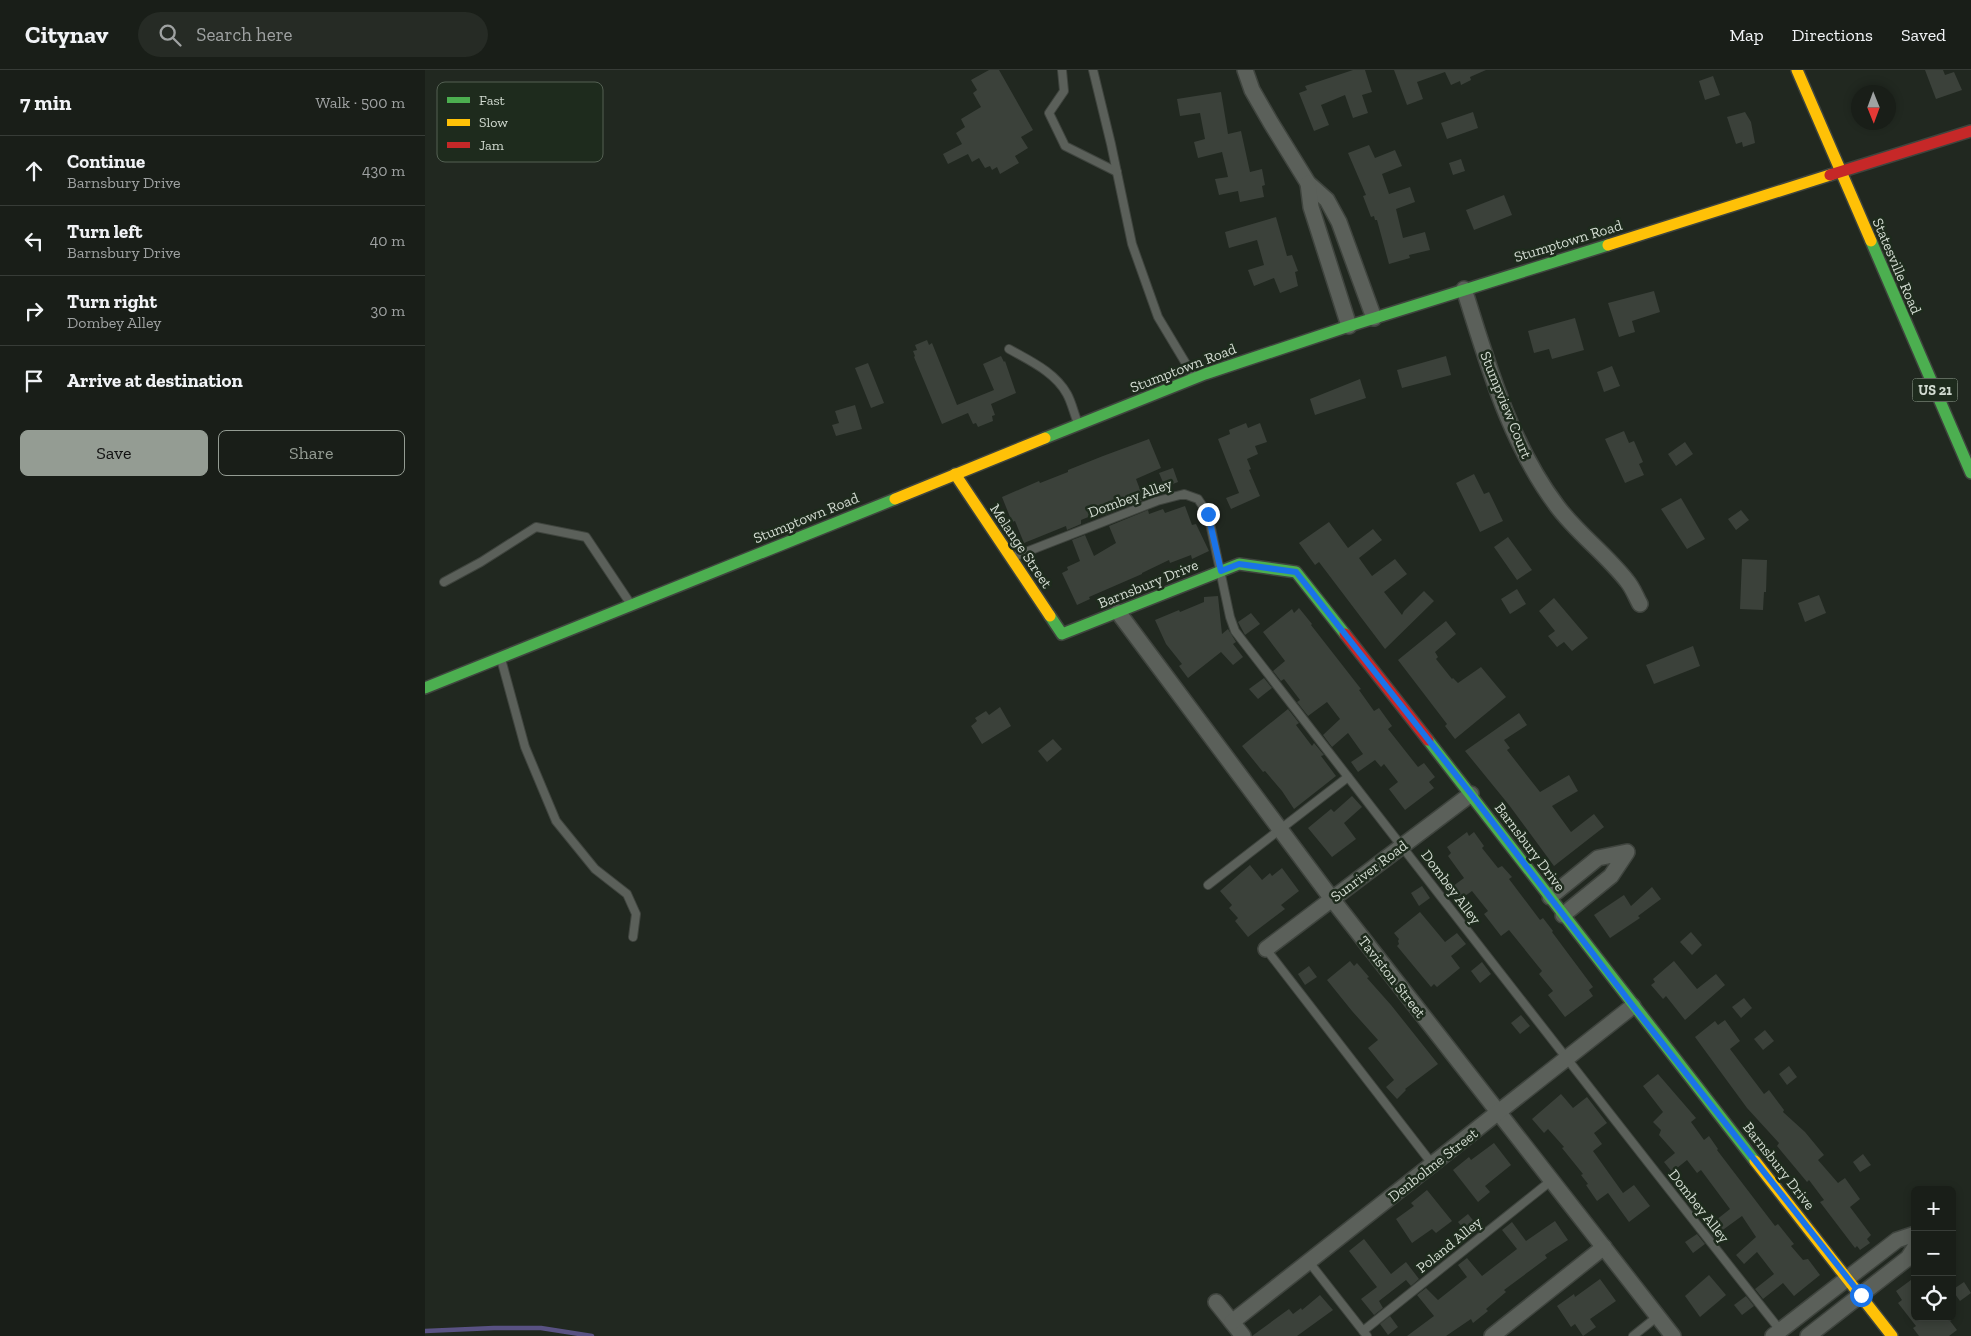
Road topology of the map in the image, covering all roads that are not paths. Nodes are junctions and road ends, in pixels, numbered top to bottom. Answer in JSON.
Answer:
{"nodes":[{"id":1,"x":1063,"y":70,"type":"edge"},
{"id":2,"x":1093,"y":70,"type":"edge"},
{"id":3,"x":1245,"y":70,"type":"edge"},
{"id":4,"x":1797,"y":70,"type":"edge"},
{"id":5,"x":1971,"y":131,"type":"edge"},
{"id":6,"x":1117,"y":172,"type":"junction"},
{"id":7,"x":1841,"y":172,"type":"junction"},
{"id":8,"x":1308,"y":184,"type":"junction"},
{"id":9,"x":1464,"y":289,"type":"junction"},
{"id":10,"x":1374,"y":318,"type":"junction"},
{"id":11,"x":1349,"y":326,"type":"junction"},
{"id":12,"x":1009,"y":349,"type":"dead end"},
{"id":13,"x":1195,"y":378,"type":"junction"},
{"id":14,"x":1079,"y":425,"type":"junction"},
{"id":15,"x":1971,"y":473,"type":"edge"},
{"id":16,"x":955,"y":474,"type":"junction"},
{"id":17,"x":1011,"y":558,"type":"junction"},
{"id":18,"x":1221,"y":571,"type":"junction"},
{"id":19,"x":444,"y":582,"type":"dead end"},
{"id":20,"x":1641,"y":604,"type":"dead end"},
{"id":21,"x":631,"y":605,"type":"junction"},
{"id":22,"x":1119,"y":612,"type":"junction"},
{"id":23,"x":1062,"y":634,"type":"joint"},
{"id":24,"x":501,"y":657,"type":"junction"},
{"id":25,"x":425,"y":688,"type":"edge"},
{"id":26,"x":1348,"y":777,"type":"junction"},
{"id":27,"x":1471,"y":794,"type":"junction"},
{"id":28,"x":1281,"y":830,"type":"junction"},
{"id":29,"x":1402,"y":846,"type":"junction"},
{"id":30,"x":1209,"y":885,"type":"dead end"},
{"id":31,"x":1550,"y":897,"type":"junction"},
{"id":32,"x":1332,"y":899,"type":"junction"},
{"id":33,"x":1563,"y":915,"type":"junction"},
{"id":34,"x":633,"y":937,"type":"dead end"},
{"id":35,"x":1267,"y":949,"type":"joint"},
{"id":36,"x":1633,"y":1006,"type":"junction"},
{"id":37,"x":1566,"y":1060,"type":"junction"},
{"id":38,"x":1499,"y":1112,"type":"junction"},
{"id":39,"x":1433,"y":1165,"type":"junction"},
{"id":40,"x":1552,"y":1180,"type":"junction"},
{"id":41,"x":1911,"y":1235,"type":"edge"},
{"id":42,"x":1604,"y":1247,"type":"junction"},
{"id":43,"x":1911,"y":1254,"type":"edge"},
{"id":44,"x":1309,"y":1262,"type":"junction"},
{"id":45,"x":1848,"y":1277,"type":"junction"},
{"id":46,"x":1861,"y":1295,"type":"junction"},
{"id":47,"x":1216,"y":1302,"type":"dead end"},
{"id":48,"x":1658,"y":1316,"type":"junction"},
{"id":49,"x":1232,"y":1322,"type":"junction"},
{"id":50,"x":1365,"y":1333,"type":"edge"},
{"id":51,"x":1777,"y":1333,"type":"edge"},
{"id":52,"x":1243,"y":1336,"type":"edge"},
{"id":53,"x":1492,"y":1336,"type":"edge"},
{"id":54,"x":1633,"y":1336,"type":"edge"},
{"id":55,"x":1673,"y":1336,"type":"edge"},
{"id":56,"x":1808,"y":1336,"type":"edge"},
{"id":57,"x":1892,"y":1336,"type":"edge"}],
"edges":[{"from":1,"to":6,"type":"lane"},
{"from":2,"to":6,"type":"lane"},
{"from":3,"to":8,"type":"street"},
{"from":4,"to":7,"type":"street","name":"Statesville Road","number":"US 21"},
{"from":5,"to":7,"type":"street","name":"Stumptown Road"},
{"from":6,"to":13,"type":"lane"},
{"from":7,"to":9,"type":"street","name":"Stumptown Road"},
{"from":7,"to":15,"type":"street","name":"Statesville Road","number":"US 21"},
{"from":8,"to":10,"type":"street"},
{"from":8,"to":11,"type":"street"},
{"from":9,"to":10,"type":"street","name":"Stumptown Road"},
{"from":9,"to":20,"type":"street","name":"Stumpview Court"},
{"from":10,"to":11,"type":"street","name":"Stumptown Road"},
{"from":11,"to":13,"type":"street","name":"Stumptown Road"},
{"from":12,"to":14,"type":"lane"},
{"from":13,"to":14,"type":"street","name":"Stumptown Road"},
{"from":14,"to":16,"type":"street","name":"Stumptown Road"},
{"from":16,"to":17,"type":"street","name":"Melange Street"},
{"from":16,"to":21,"type":"street","name":"Stumptown Road"},
{"from":17,"to":18,"type":"lane","name":"Dombey Alley"},
{"from":17,"to":23,"type":"street","name":"Melange Street"},
{"from":18,"to":22,"type":"street","name":"Barnsbury Drive"},
{"from":18,"to":26,"type":"lane","name":"Dombey Alley"},
{"from":18,"to":27,"type":"street","name":"Barnsbury Drive"},
{"from":19,"to":21,"type":"lane"},
{"from":21,"to":24,"type":"street","name":"Stumptown Road"},
{"from":22,"to":23,"type":"street","name":"Barnsbury Drive"},
{"from":22,"to":28,"type":"street","name":"Taviston Street"},
{"from":24,"to":25,"type":"street","name":"Stumptown Road"},
{"from":24,"to":34,"type":"lane"},
{"from":26,"to":28,"type":"lane"},
{"from":26,"to":29,"type":"lane","name":"Dombey Alley"},
{"from":27,"to":29,"type":"street","name":"Sunriver Road"},
{"from":27,"to":31,"type":"street","name":"Barnsbury Drive"},
{"from":28,"to":30,"type":"lane"},
{"from":28,"to":32,"type":"street","name":"Taviston Street"},
{"from":29,"to":32,"type":"street","name":"Sunriver Road"},
{"from":29,"to":37,"type":"lane","name":"Dombey Alley"},
{"from":31,"to":33,"type":"street","name":"Barnsbury Drive"},
{"from":31,"to":33,"type":"street"},
{"from":32,"to":35,"type":"street","name":"Sunriver Road"},
{"from":32,"to":38,"type":"street","name":"Taviston Street"},
{"from":33,"to":36,"type":"street","name":"Barnsbury Drive"},
{"from":35,"to":39,"type":"lane"},
{"from":36,"to":37,"type":"street","name":"Denbolme Street"},
{"from":36,"to":45,"type":"street","name":"Barnsbury Drive"},
{"from":37,"to":38,"type":"street","name":"Denbolme Street"},
{"from":37,"to":51,"type":"lane","name":"Dombey Alley"},
{"from":38,"to":39,"type":"street","name":"Denbolme Street"},
{"from":38,"to":40,"type":"street","name":"Taviston Street"},
{"from":39,"to":44,"type":"street","name":"Denbolme Street"},
{"from":40,"to":42,"type":"street","name":"Taviston Street"},
{"from":40,"to":50,"type":"lane","name":"Poland Alley"},
{"from":41,"to":45,"type":"street"},
{"from":42,"to":48,"type":"street","name":"Taviston Street"},
{"from":42,"to":53,"type":"street"},
{"from":43,"to":46,"type":"street"},
{"from":44,"to":49,"type":"street","name":"Denbolme Street"},
{"from":44,"to":50,"type":"lane"},
{"from":45,"to":46,"type":"street","name":"Barnsbury Drive"},
{"from":45,"to":51,"type":"street"},
{"from":46,"to":56,"type":"street"},
{"from":46,"to":57,"type":"street","name":"Barnsbury Drive"},
{"from":47,"to":49,"type":"street"},
{"from":48,"to":54,"type":"lane"},
{"from":48,"to":55,"type":"street","name":"Taviston Street"},
{"from":49,"to":52,"type":"street"}]}
